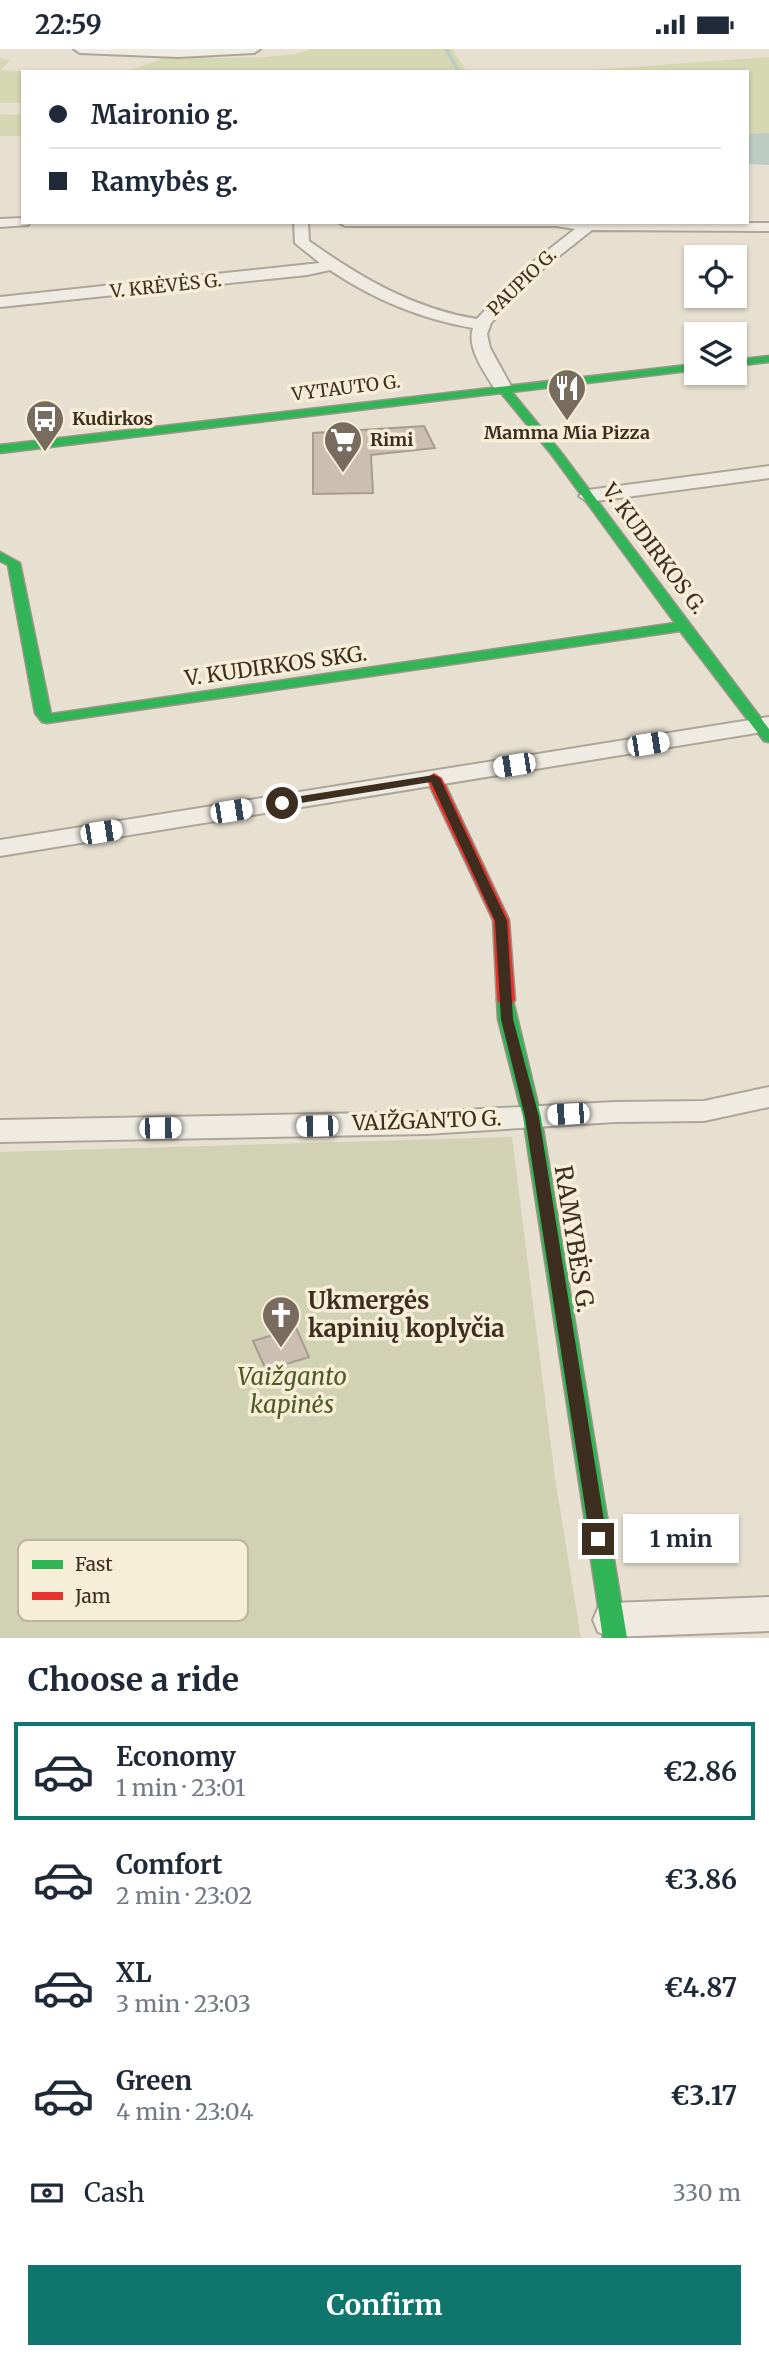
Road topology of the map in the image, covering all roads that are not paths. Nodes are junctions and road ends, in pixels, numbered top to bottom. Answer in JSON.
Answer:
{"nodes":[{"id":1,"x":80,"y":49,"type":"edge"},
{"id":2,"x":254,"y":49,"type":"edge"},
{"id":3,"x":21,"y":222,"type":"edge"},
{"id":4,"x":0,"y":223,"type":"edge"},
{"id":5,"x":301,"y":224,"type":"edge"},
{"id":6,"x":572,"y":224,"type":"edge"},
{"id":7,"x":599,"y":224,"type":"edge"},
{"id":8,"x":645,"y":224,"type":"edge"},
{"id":9,"x":588,"y":226,"type":"junction"},
{"id":10,"x":769,"y":227,"type":"edge"},
{"id":11,"x":331,"y":265,"type":"junction"},
{"id":12,"x":0,"y":302,"type":"edge"},
{"id":13,"x":481,"y":324,"type":"junction"},
{"id":14,"x":769,"y":359,"type":"edge"},
{"id":15,"x":747,"y":362,"type":"edge"},
{"id":16,"x":684,"y":368,"type":"edge"},
{"id":17,"x":503,"y":388,"type":"junction"},
{"id":18,"x":0,"y":449,"type":"edge"},
{"id":19,"x":769,"y":472,"type":"edge"},
{"id":20,"x":588,"y":496,"type":"junction"},
{"id":21,"x":0,"y":556,"type":"edge"},
{"id":22,"x":685,"y":626,"type":"junction"},
{"id":23,"x":766,"y":729,"type":"edge"},
{"id":24,"x":434,"y":778,"type":"junction"},
{"id":25,"x":0,"y":848,"type":"edge"},
{"id":26,"x":769,"y":1097,"type":"edge"},
{"id":27,"x":532,"y":1117,"type":"junction"},
{"id":28,"x":0,"y":1131,"type":"edge"},
{"id":29,"x":769,"y":1614,"type":"edge"},
{"id":30,"x":613,"y":1629,"type":"edge"}],
"edges":[{"from":1,"to":2,"type":"street"},
{"from":3,"to":4,"type":"street"},
{"from":5,"to":11,"type":"street"},
{"from":6,"to":9,"type":"street","name":"PAUPIO G."},
{"from":7,"to":9,"type":"street","name":"PAUPIO G."},
{"from":8,"to":10,"type":"street","name":"PAUPIO G."},
{"from":9,"to":13,"type":"street","name":"PAUPIO G."},
{"from":11,"to":12,"type":"street","name":"V. KRĖVĖS G."},
{"from":11,"to":13,"type":"street"},
{"from":13,"to":17,"type":"street","name":"PAUPIO G."},
{"from":14,"to":15,"type":"street"},
{"from":16,"to":17,"type":"street","name":"VYTAUTO G."},
{"from":17,"to":18,"type":"street","name":"VYTAUTO G."},
{"from":17,"to":20,"type":"street","name":"V. KUDIRKOS G."},
{"from":19,"to":20,"type":"street"},
{"from":20,"to":22,"type":"street","name":"V. KUDIRKOS G."},
{"from":21,"to":22,"type":"street","name":"V. KUDIRKOS SKG."},
{"from":22,"to":23,"type":"street","name":"V. KUDIRKOS G."},
{"from":23,"to":24,"type":"street"},
{"from":24,"to":25,"type":"street"},
{"from":24,"to":27,"type":"street","name":"RAMYBĖS G."},
{"from":26,"to":27,"type":"street","name":"VAIŽGANTO G."},
{"from":27,"to":28,"type":"street","name":"VAIŽGANTO G."},
{"from":27,"to":30,"type":"street","name":"RAMYBĖS G."},
{"from":29,"to":30,"type":"street"}]}
